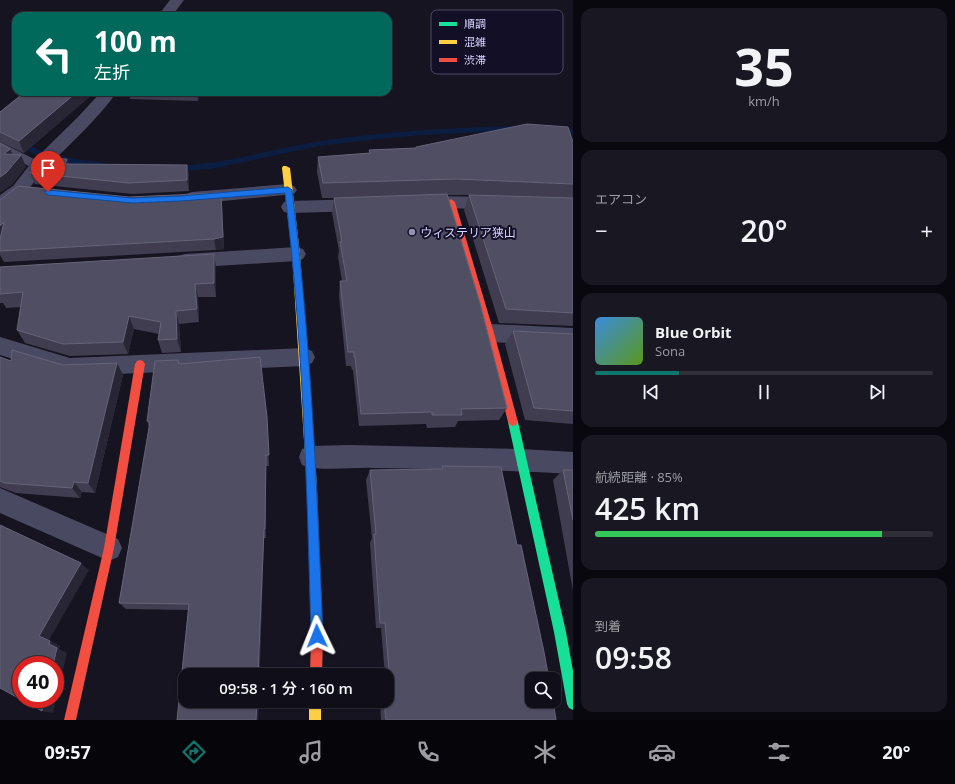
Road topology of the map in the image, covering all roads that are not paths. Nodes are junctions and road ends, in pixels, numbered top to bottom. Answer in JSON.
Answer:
{"nodes":[{"id":1,"x":177,"y":0,"type":"edge"},
{"id":2,"x":168,"y":12,"type":"edge"},
{"id":3,"x":106,"y":96,"type":"edge"},
{"id":4,"x":0,"y":145,"type":"edge"},
{"id":5,"x":38,"y":166,"type":"junction"},
{"id":6,"x":286,"y":168,"type":"dead end"},
{"id":7,"x":19,"y":190,"type":"junction"},
{"id":8,"x":42,"y":192,"type":"edge"},
{"id":9,"x":289,"y":198,"type":"junction"},
{"id":10,"x":174,"y":199,"type":"edge"},
{"id":11,"x":451,"y":202,"type":"junction"},
{"id":12,"x":413,"y":203,"type":"edge"},
{"id":13,"x":375,"y":204,"type":"edge"},
{"id":14,"x":512,"y":204,"type":"edge"},
{"id":15,"x":0,"y":205,"type":"edge"},
{"id":16,"x":296,"y":254,"type":"junction"},
{"id":17,"x":164,"y":262,"type":"edge"},
{"id":18,"x":490,"y":333,"type":"junction"},
{"id":19,"x":573,"y":337,"type":"edge"},
{"id":20,"x":0,"y":346,"type":"edge"},
{"id":21,"x":304,"y":356,"type":"junction"},
{"id":22,"x":140,"y":364,"type":"junction"},
{"id":23,"x":311,"y":457,"type":"junction"},
{"id":24,"x":522,"y":460,"type":"junction"},
{"id":25,"x":573,"y":463,"type":"edge"},
{"id":26,"x":0,"y":500,"type":"edge"},
{"id":27,"x":109,"y":548,"type":"junction"},
{"id":28,"x":567,"y":633,"type":"edge"},
{"id":29,"x":316,"y":668,"type":"edge"},
{"id":30,"x":573,"y":704,"type":"edge"},
{"id":31,"x":316,"y":708,"type":"edge"},
{"id":32,"x":70,"y":720,"type":"edge"},
{"id":33,"x":315,"y":720,"type":"edge"}],
"edges":[{"from":1,"to":2,"type":"street"},
{"from":3,"to":5,"type":"street"},
{"from":4,"to":5,"type":"lane"},
{"from":5,"to":7,"type":"street"},
{"from":6,"to":9,"type":"street"},
{"from":7,"to":8,"type":"street"},
{"from":7,"to":15,"type":"street"},
{"from":9,"to":10,"type":"street"},
{"from":9,"to":13,"type":"street"},
{"from":9,"to":16,"type":"street"},
{"from":11,"to":12,"type":"street"},
{"from":11,"to":14,"type":"street"},
{"from":11,"to":18,"type":"street"},
{"from":16,"to":17,"type":"street"},
{"from":16,"to":21,"type":"street"},
{"from":18,"to":19,"type":"street"},
{"from":18,"to":24,"type":"street"},
{"from":20,"to":22,"type":"street"},
{"from":21,"to":22,"type":"street"},
{"from":21,"to":23,"type":"street"},
{"from":22,"to":27,"type":"street"},
{"from":23,"to":24,"type":"street"},
{"from":23,"to":29,"type":"street"},
{"from":24,"to":25,"type":"street"},
{"from":24,"to":28,"type":"street"},
{"from":26,"to":27,"type":"street"},
{"from":27,"to":32,"type":"street"},
{"from":28,"to":30,"type":"street"},
{"from":31,"to":33,"type":"street"}]}
